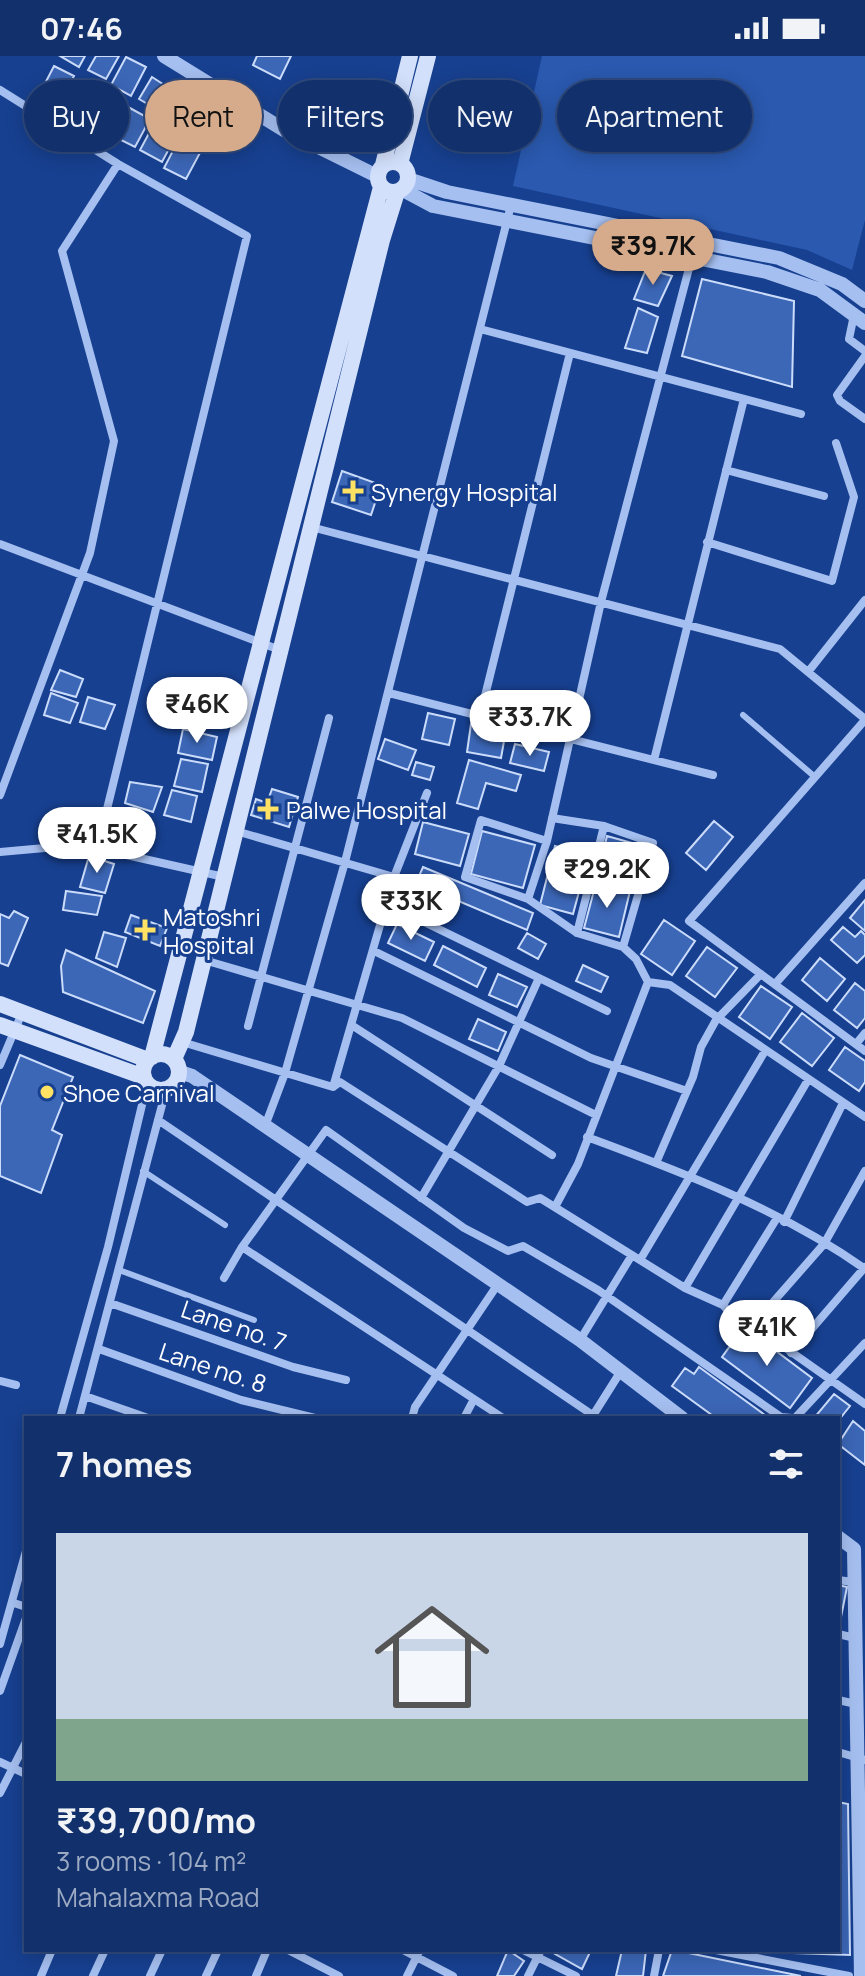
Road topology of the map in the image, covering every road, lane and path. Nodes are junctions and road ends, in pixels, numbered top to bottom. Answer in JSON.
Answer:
{"nodes":[{"id":1,"x":164,"y":56,"type":"edge"},
{"id":2,"x":410,"y":56,"type":"edge"},
{"id":3,"x":428,"y":56,"type":"edge"},
{"id":4,"x":187,"y":62,"type":"edge"},
{"id":5,"x":0,"y":90,"type":"edge"},
{"id":6,"x":118,"y":164,"type":"junction"},
{"id":7,"x":393,"y":179,"type":"junction"},
{"id":8,"x":511,"y":205,"type":"junction"},
{"id":9,"x":507,"y":221,"type":"junction"},
{"id":10,"x":692,"y":257,"type":"junction"},
{"id":11,"x":865,"y":301,"type":"edge"},
{"id":12,"x":860,"y":319,"type":"edge"},
{"id":13,"x":480,"y":329,"type":"junction"},
{"id":14,"x":570,"y":353,"type":"junction"},
{"id":15,"x":865,"y":354,"type":"edge"},
{"id":16,"x":660,"y":377,"type":"junction"},
{"id":17,"x":744,"y":399,"type":"junction"},
{"id":18,"x":801,"y":414,"type":"dead end"},
{"id":19,"x":865,"y":419,"type":"edge"},
{"id":20,"x":836,"y":443,"type":"dead end"},
{"id":21,"x":726,"y":470,"type":"junction"},
{"id":22,"x":824,"y":496,"type":"dead end"},
{"id":23,"x":311,"y":527,"type":"junction"},
{"id":24,"x":707,"y":542,"type":"junction"},
{"id":25,"x":1,"y":546,"type":"edge"},
{"id":26,"x":423,"y":556,"type":"junction"},
{"id":27,"x":81,"y":575,"type":"junction"},
{"id":28,"x":514,"y":579,"type":"junction"},
{"id":29,"x":865,"y":600,"type":"edge"},
{"id":30,"x":601,"y":602,"type":"junction"},
{"id":31,"x":158,"y":604,"type":"junction"},
{"id":32,"x":686,"y":624,"type":"junction"},
{"id":33,"x":262,"y":643,"type":"junction"},
{"id":34,"x":281,"y":650,"type":"junction"},
{"id":35,"x":808,"y":672,"type":"junction"},
{"id":36,"x":389,"y":693,"type":"junction"},
{"id":37,"x":743,"y":715,"type":"dead end"},
{"id":38,"x":480,"y":716,"type":"junction"},
{"id":39,"x":329,"y":718,"type":"dead end"},
{"id":40,"x":865,"y":719,"type":"edge"},
{"id":41,"x":570,"y":739,"type":"junction"},
{"id":42,"x":654,"y":760,"type":"junction"},
{"id":43,"x":713,"y":775,"type":"dead end"},
{"id":44,"x":815,"y":777,"type":"junction"},
{"id":45,"x":427,"y":793,"type":"dead end"},
{"id":46,"x":0,"y":795,"type":"edge"},
{"id":47,"x":552,"y":818,"type":"junction"},
{"id":48,"x":604,"y":826,"type":"junction"},
{"id":49,"x":236,"y":831,"type":"junction"},
{"id":50,"x":547,"y":841,"type":"junction"},
{"id":51,"x":295,"y":848,"type":"junction"},
{"id":52,"x":97,"y":850,"type":"junction"},
{"id":53,"x":0,"y":852,"type":"edge"},
{"id":54,"x":345,"y":862,"type":"junction"},
{"id":55,"x":203,"y":872,"type":"junction"},
{"id":56,"x":224,"y":877,"type":"junction"},
{"id":57,"x":394,"y":877,"type":"junction"},
{"id":58,"x":865,"y":883,"type":"edge"},
{"id":59,"x":528,"y":899,"type":"junction"},
{"id":60,"x":387,"y":904,"type":"junction"},
{"id":61,"x":577,"y":933,"type":"junction"},
{"id":62,"x":623,"y":947,"type":"junction"},
{"id":63,"x":374,"y":951,"type":"junction"},
{"id":64,"x":204,"y":959,"type":"junction"},
{"id":65,"x":761,"y":974,"type":"junction"},
{"id":66,"x":261,"y":975,"type":"junction"},
{"id":67,"x":539,"y":978,"type":"junction"},
{"id":68,"x":648,"y":982,"type":"junction"},
{"id":69,"x":775,"y":984,"type":"junction"},
{"id":70,"x":309,"y":989,"type":"junction"},
{"id":71,"x":0,"y":1004,"type":"edge"},
{"id":72,"x":360,"y":1004,"type":"junction"},
{"id":73,"x":607,"y":1011,"type":"dead end"},
{"id":74,"x":22,"y":1013,"type":"junction"},
{"id":75,"x":716,"y":1020,"type":"junction"},
{"id":76,"x":519,"y":1022,"type":"junction"},
{"id":77,"x":248,"y":1026,"type":"dead end"},
{"id":78,"x":353,"y":1026,"type":"junction"},
{"id":79,"x":7,"y":1028,"type":"edge"},
{"id":80,"x":865,"y":1033,"type":"edge"},
{"id":81,"x":182,"y":1042,"type":"junction"},
{"id":82,"x":856,"y":1044,"type":"junction"},
{"id":83,"x":765,"y":1051,"type":"junction"},
{"id":84,"x":865,"y":1051,"type":"edge"},
{"id":85,"x":150,"y":1058,"type":"junction"},
{"id":86,"x":0,"y":1065,"type":"edge"},
{"id":87,"x":177,"y":1066,"type":"junction"},
{"id":88,"x":499,"y":1066,"type":"junction"},
{"id":89,"x":615,"y":1067,"type":"junction"},
{"id":90,"x":285,"y":1073,"type":"junction"},
{"id":91,"x":145,"y":1080,"type":"junction"},
{"id":92,"x":808,"y":1080,"type":"junction"},
{"id":93,"x":333,"y":1087,"type":"junction"},
{"id":94,"x":166,"y":1090,"type":"junction"},
{"id":95,"x":687,"y":1091,"type":"junction"},
{"id":96,"x":843,"y":1103,"type":"junction"},
{"id":97,"x":476,"y":1106,"type":"junction"},
{"id":98,"x":596,"y":1115,"type":"junction"},
{"id":99,"x":865,"y":1117,"type":"edge"},
{"id":100,"x":158,"y":1120,"type":"junction"},
{"id":101,"x":265,"y":1126,"type":"junction"},
{"id":102,"x":587,"y":1137,"type":"junction"},
{"id":103,"x":450,"y":1152,"type":"junction"},
{"id":104,"x":552,"y":1155,"type":"dead end"},
{"id":105,"x":308,"y":1156,"type":"junction"},
{"id":106,"x":656,"y":1163,"type":"junction"},
{"id":107,"x":143,"y":1171,"type":"junction"},
{"id":108,"x":865,"y":1171,"type":"edge"},
{"id":109,"x":690,"y":1176,"type":"junction"},
{"id":110,"x":421,"y":1198,"type":"junction"},
{"id":111,"x":739,"y":1200,"type":"junction"},
{"id":112,"x":275,"y":1202,"type":"junction"},
{"id":113,"x":555,"y":1207,"type":"junction"},
{"id":114,"x":781,"y":1220,"type":"junction"},
{"id":115,"x":225,"y":1225,"type":"dead end"},
{"id":116,"x":111,"y":1237,"type":"junction"},
{"id":117,"x":126,"y":1240,"type":"junction"},
{"id":118,"x":824,"y":1244,"type":"junction"},
{"id":119,"x":242,"y":1247,"type":"junction"},
{"id":120,"x":636,"y":1257,"type":"junction"},
{"id":121,"x":865,"y":1268,"type":"edge"},
{"id":122,"x":119,"y":1270,"type":"junction"},
{"id":123,"x":224,"y":1278,"type":"dead end"},
{"id":124,"x":498,"y":1284,"type":"junction"},
{"id":125,"x":685,"y":1288,"type":"junction"},
{"id":126,"x":607,"y":1296,"type":"junction"},
{"id":127,"x":110,"y":1303,"type":"junction"},
{"id":128,"x":723,"y":1305,"type":"junction"},
{"id":129,"x":254,"y":1320,"type":"dead end"},
{"id":130,"x":753,"y":1325,"type":"junction"},
{"id":131,"x":467,"y":1330,"type":"junction"},
{"id":132,"x":580,"y":1340,"type":"junction"},
{"id":133,"x":865,"y":1343,"type":"edge"},
{"id":134,"x":99,"y":1349,"type":"junction"},
{"id":135,"x":791,"y":1353,"type":"junction"},
{"id":136,"x":621,"y":1371,"type":"junction"},
{"id":137,"x":438,"y":1374,"type":"junction"},
{"id":138,"x":346,"y":1380,"type":"dead end"},
{"id":139,"x":0,"y":1381,"type":"edge"},
{"id":140,"x":829,"y":1381,"type":"junction"},
{"id":141,"x":16,"y":1385,"type":"dead end"},
{"id":142,"x":85,"y":1396,"type":"junction"},
{"id":143,"x":474,"y":1399,"type":"junction"},
{"id":144,"x":865,"y":1404,"type":"edge"},
{"id":145,"x":61,"y":1416,"type":"edge"},
{"id":146,"x":80,"y":1416,"type":"edge"},
{"id":147,"x":142,"y":1416,"type":"edge"},
{"id":148,"x":307,"y":1416,"type":"edge"},
{"id":149,"x":413,"y":1416,"type":"edge"},
{"id":150,"x":465,"y":1416,"type":"edge"},
{"id":151,"x":500,"y":1416,"type":"edge"},
{"id":152,"x":593,"y":1416,"type":"edge"},
{"id":153,"x":595,"y":1416,"type":"edge"},
{"id":154,"x":679,"y":1416,"type":"edge"},
{"id":155,"x":780,"y":1416,"type":"edge"},
{"id":156,"x":795,"y":1416,"type":"edge"},
{"id":157,"x":840,"y":1538,"type":"edge"},
{"id":158,"x":24,"y":1560,"type":"edge"},
{"id":159,"x":853,"y":1579,"type":"edge"},
{"id":160,"x":14,"y":1603,"type":"junction"},
{"id":161,"x":24,"y":1606,"type":"edge"},
{"id":162,"x":24,"y":1624,"type":"edge"},
{"id":163,"x":840,"y":1634,"type":"edge"},
{"id":164,"x":855,"y":1638,"type":"junction"},
{"id":165,"x":0,"y":1644,"type":"edge"},
{"id":166,"x":860,"y":1675,"type":"edge"},
{"id":167,"x":0,"y":1691,"type":"edge"},
{"id":168,"x":840,"y":1700,"type":"edge"},
{"id":169,"x":856,"y":1704,"type":"junction"},
{"id":170,"x":24,"y":1746,"type":"edge"},
{"id":171,"x":840,"y":1753,"type":"edge"},
{"id":172,"x":861,"y":1758,"type":"edge"},
{"id":173,"x":0,"y":1762,"type":"edge"},
{"id":174,"x":12,"y":1768,"type":"junction"},
{"id":175,"x":24,"y":1773,"type":"edge"},
{"id":176,"x":0,"y":1793,"type":"edge"},
{"id":177,"x":862,"y":1892,"type":"edge"},
{"id":178,"x":862,"y":1914,"type":"edge"},
{"id":179,"x":51,"y":1952,"type":"edge"},
{"id":180,"x":104,"y":1952,"type":"edge"},
{"id":181,"x":161,"y":1952,"type":"edge"},
{"id":182,"x":217,"y":1952,"type":"edge"},
{"id":183,"x":266,"y":1952,"type":"edge"},
{"id":184,"x":292,"y":1952,"type":"edge"},
{"id":185,"x":659,"y":1952,"type":"edge"},
{"id":186,"x":726,"y":1952,"type":"edge"},
{"id":187,"x":785,"y":1952,"type":"edge"},
{"id":188,"x":539,"y":1953,"type":"edge"},
{"id":189,"x":418,"y":1954,"type":"edge"},
{"id":190,"x":783,"y":1963,"type":"junction"},
{"id":191,"x":41,"y":1976,"type":"edge"},
{"id":192,"x":93,"y":1976,"type":"edge"},
{"id":193,"x":150,"y":1976,"type":"edge"},
{"id":194,"x":206,"y":1976,"type":"edge"},
{"id":195,"x":256,"y":1976,"type":"edge"},
{"id":196,"x":339,"y":1976,"type":"edge"},
{"id":197,"x":407,"y":1976,"type":"edge"},
{"id":198,"x":453,"y":1976,"type":"edge"},
{"id":199,"x":528,"y":1976,"type":"edge"},
{"id":200,"x":576,"y":1976,"type":"edge"},
{"id":201,"x":654,"y":1976,"type":"edge"},
{"id":202,"x":849,"y":1976,"type":"edge"},
{"id":203,"x":861,"y":1976,"type":"edge"}],
"edges":[{"from":1,"to":4,"type":"street"},
{"from":2,"to":7,"type":"main road"},
{"from":3,"to":7,"type":"main road"},
{"from":4,"to":7,"type":"street"},
{"from":5,"to":6,"type":"street"},
{"from":6,"to":27,"type":"street"},
{"from":6,"to":31,"type":"street"},
{"from":7,"to":8,"type":"street"},
{"from":7,"to":9,"type":"street"},
{"from":7,"to":23,"type":"main road"},
{"from":7,"to":33,"type":"main road"},
{"from":8,"to":9,"type":"street"},
{"from":8,"to":11,"type":"street"},
{"from":9,"to":10,"type":"street"},
{"from":9,"to":13,"type":"street"},
{"from":10,"to":12,"type":"street"},
{"from":10,"to":16,"type":"street"},
{"from":12,"to":15,"type":"street"},
{"from":13,"to":14,"type":"street"},
{"from":13,"to":26,"type":"street"},
{"from":14,"to":16,"type":"street"},
{"from":14,"to":28,"type":"street"},
{"from":15,"to":19,"type":"street"},
{"from":16,"to":17,"type":"street"},
{"from":16,"to":30,"type":"street"},
{"from":17,"to":18,"type":"street"},
{"from":17,"to":21,"type":"street"},
{"from":20,"to":24,"type":"street"},
{"from":21,"to":22,"type":"street"},
{"from":21,"to":24,"type":"street"},
{"from":23,"to":26,"type":"street"},
{"from":23,"to":34,"type":"main road"},
{"from":24,"to":32,"type":"street"},
{"from":25,"to":27,"type":"street"},
{"from":26,"to":28,"type":"street"},
{"from":26,"to":36,"type":"street"},
{"from":27,"to":31,"type":"street"},
{"from":27,"to":46,"type":"street"},
{"from":28,"to":30,"type":"street"},
{"from":28,"to":38,"type":"street"},
{"from":29,"to":35,"type":"street"},
{"from":30,"to":32,"type":"street"},
{"from":30,"to":41,"type":"street"},
{"from":31,"to":33,"type":"street"},
{"from":31,"to":52,"type":"street"},
{"from":32,"to":35,"type":"street"},
{"from":32,"to":42,"type":"street"},
{"from":33,"to":34,"type":"street"},
{"from":33,"to":55,"type":"main road"},
{"from":34,"to":49,"type":"main road"},
{"from":35,"to":40,"type":"street"},
{"from":36,"to":38,"type":"street"},
{"from":36,"to":54,"type":"street"},
{"from":37,"to":44,"type":"lane"},
{"from":38,"to":41,"type":"street"},
{"from":39,"to":51,"type":"street"},
{"from":40,"to":44,"type":"street"},
{"from":41,"to":42,"type":"street"},
{"from":41,"to":47,"type":"street"},
{"from":42,"to":43,"type":"street"},
{"from":44,"to":65,"type":"street"},
{"from":45,"to":57,"type":"street"},
{"from":47,"to":48,"type":"street"},
{"from":47,"to":50,"type":"street"},
{"from":48,"to":61,"type":"street"},
{"from":48,"to":62,"type":"street"},
{"from":49,"to":51,"type":"street"},
{"from":49,"to":56,"type":"main road"},
{"from":50,"to":59,"type":"street"},
{"from":50,"to":59,"type":"street"},
{"from":51,"to":54,"type":"street"},
{"from":51,"to":66,"type":"street"},
{"from":52,"to":53,"type":"street"},
{"from":52,"to":55,"type":"street"},
{"from":54,"to":57,"type":"street"},
{"from":54,"to":70,"type":"street"},
{"from":55,"to":56,"type":"street"},
{"from":55,"to":85,"type":"main road"},
{"from":56,"to":64,"type":"main road"},
{"from":57,"to":60,"type":"street"},
{"from":58,"to":69,"type":"street"},
{"from":59,"to":61,"type":"street"},
{"from":60,"to":63,"type":"street"},
{"from":60,"to":67,"type":"street"},
{"from":61,"to":62,"type":"street"},
{"from":62,"to":68,"type":"street"},
{"from":63,"to":72,"type":"street"},
{"from":63,"to":76,"type":"street"},
{"from":64,"to":66,"type":"street"},
{"from":64,"to":81,"type":"main road"},
{"from":65,"to":69,"type":"street"},
{"from":65,"to":75,"type":"street"},
{"from":66,"to":70,"type":"street"},
{"from":66,"to":77,"type":"street"},
{"from":67,"to":73,"type":"street"},
{"from":67,"to":76,"type":"street"},
{"from":68,"to":75,"type":"street"},
{"from":68,"to":89,"type":"street"},
{"from":69,"to":82,"type":"street"},
{"from":70,"to":72,"type":"street"},
{"from":70,"to":90,"type":"street"},
{"from":71,"to":74,"type":"main road"},
{"from":72,"to":78,"type":"street"},
{"from":72,"to":88,"type":"street"},
{"from":74,"to":79,"type":"street"},
{"from":74,"to":85,"type":"main road"},
{"from":75,"to":83,"type":"street"},
{"from":75,"to":95,"type":"street"},
{"from":76,"to":88,"type":"street"},
{"from":76,"to":89,"type":"street"},
{"from":78,"to":93,"type":"street"},
{"from":78,"to":97,"type":"street"},
{"from":79,"to":86,"type":"street"},
{"from":79,"to":91,"type":"main road"},
{"from":80,"to":82,"type":"street"},
{"from":81,"to":87,"type":"main road"},
{"from":81,"to":90,"type":"street"},
{"from":82,"to":84,"type":"street"},
{"from":83,"to":92,"type":"street"},
{"from":83,"to":109,"type":"street"},
{"from":85,"to":87,"type":"main road"},
{"from":85,"to":91,"type":"main road"},
{"from":87,"to":94,"type":"main road"},
{"from":87,"to":101,"type":"street"},
{"from":88,"to":97,"type":"street"},
{"from":88,"to":98,"type":"street"},
{"from":89,"to":95,"type":"street"},
{"from":89,"to":98,"type":"street"},
{"from":90,"to":93,"type":"street"},
{"from":90,"to":101,"type":"street"},
{"from":91,"to":94,"type":"main road"},
{"from":91,"to":116,"type":"street"},
{"from":92,"to":96,"type":"street"},
{"from":92,"to":111,"type":"street"},
{"from":93,"to":103,"type":"street"},
{"from":94,"to":100,"type":"street"},
{"from":95,"to":106,"type":"street"},
{"from":96,"to":99,"type":"street"},
{"from":96,"to":114,"type":"street"},
{"from":97,"to":103,"type":"street"},
{"from":97,"to":104,"type":"street"},
{"from":98,"to":102,"type":"street"},
{"from":100,"to":107,"type":"street"},
{"from":100,"to":112,"type":"street"},
{"from":101,"to":105,"type":"street"},
{"from":102,"to":106,"type":"street"},
{"from":102,"to":113,"type":"street"},
{"from":103,"to":110,"type":"street"},
{"from":103,"to":113,"type":"street"},
{"from":105,"to":110,"type":"street"},
{"from":105,"to":112,"type":"street"},
{"from":105,"to":124,"type":"street"},
{"from":106,"to":109,"type":"street"},
{"from":107,"to":115,"type":"lane"},
{"from":107,"to":117,"type":"street"},
{"from":108,"to":118,"type":"street"},
{"from":109,"to":111,"type":"street"},
{"from":109,"to":120,"type":"street"},
{"from":110,"to":126,"type":"street"},
{"from":111,"to":114,"type":"street"},
{"from":111,"to":125,"type":"street"},
{"from":112,"to":119,"type":"street"},
{"from":112,"to":131,"type":"street"},
{"from":113,"to":120,"type":"street"},
{"from":114,"to":118,"type":"street"},
{"from":114,"to":128,"type":"street"},
{"from":116,"to":117,"type":"street"},
{"from":116,"to":145,"type":"street"},
{"from":117,"to":122,"type":"street"},
{"from":118,"to":121,"type":"street"},
{"from":118,"to":130,"type":"street"},
{"from":119,"to":123,"type":"street"},
{"from":119,"to":137,"type":"street"},
{"from":120,"to":125,"type":"street"},
{"from":120,"to":126,"type":"street"},
{"from":121,"to":135,"type":"street"},
{"from":122,"to":127,"type":"street"},
{"from":122,"to":129,"type":"lane"},
{"from":124,"to":131,"type":"street"},
{"from":124,"to":132,"type":"street"},
{"from":125,"to":128,"type":"street"},
{"from":126,"to":132,"type":"street"},
{"from":126,"to":155,"type":"street"},
{"from":127,"to":134,"type":"street"},
{"from":127,"to":138,"type":"street","name":"Lane no. 7"},
{"from":128,"to":130,"type":"street"},
{"from":130,"to":135,"type":"street"},
{"from":131,"to":137,"type":"street"},
{"from":131,"to":152,"type":"street"},
{"from":132,"to":136,"type":"street"},
{"from":133,"to":140,"type":"street"},
{"from":134,"to":142,"type":"street"},
{"from":134,"to":148,"type":"street","name":"Lane no. 8"},
{"from":135,"to":140,"type":"street"},
{"from":136,"to":153,"type":"street"},
{"from":136,"to":154,"type":"street"},
{"from":137,"to":143,"type":"street"},
{"from":137,"to":149,"type":"street"},
{"from":139,"to":141,"type":"street"},
{"from":140,"to":144,"type":"street"},
{"from":140,"to":156,"type":"street"},
{"from":142,"to":146,"type":"street"},
{"from":142,"to":147,"type":"street"},
{"from":143,"to":150,"type":"street"},
{"from":143,"to":151,"type":"street"},
{"from":157,"to":159,"type":"street"},
{"from":158,"to":160,"type":"street"},
{"from":159,"to":164,"type":"street"},
{"from":160,"to":161,"type":"street"},
{"from":160,"to":165,"type":"street"},
{"from":162,"to":167,"type":"street"},
{"from":163,"to":164,"type":"street"},
{"from":164,"to":166,"type":"street"},
{"from":166,"to":169,"type":"street"},
{"from":168,"to":169,"type":"street"},
{"from":169,"to":172,"type":"street"},
{"from":170,"to":174,"type":"street"},
{"from":171,"to":172,"type":"street"},
{"from":172,"to":177,"type":"street"},
{"from":173,"to":174,"type":"street"},
{"from":174,"to":175,"type":"street"},
{"from":174,"to":176,"type":"street"},
{"from":177,"to":178,"type":"street"},
{"from":178,"to":203,"type":"street"},
{"from":179,"to":191,"type":"street"},
{"from":180,"to":192,"type":"street"},
{"from":181,"to":193,"type":"street"},
{"from":182,"to":194,"type":"street"},
{"from":183,"to":195,"type":"street"},
{"from":184,"to":196,"type":"street"},
{"from":185,"to":201,"type":"street"},
{"from":186,"to":190,"type":"street"},
{"from":187,"to":190,"type":"street"},
{"from":188,"to":199,"type":"street"},
{"from":188,"to":200,"type":"street"},
{"from":189,"to":197,"type":"street"},
{"from":189,"to":198,"type":"street"},
{"from":190,"to":202,"type":"street"}]}
